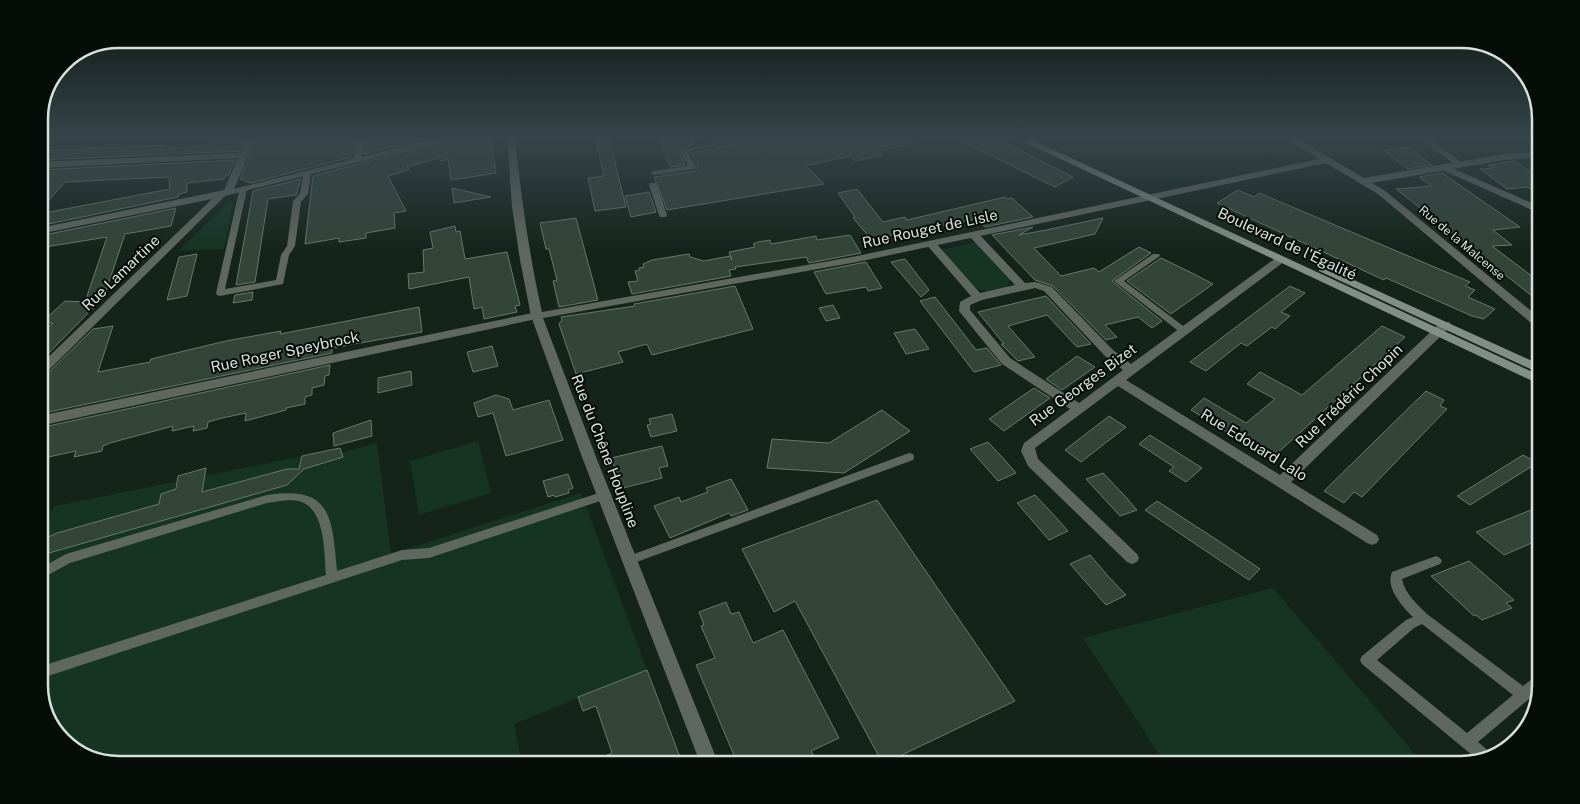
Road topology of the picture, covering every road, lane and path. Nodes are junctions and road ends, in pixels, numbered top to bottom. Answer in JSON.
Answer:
{"nodes":[{"id":1,"x":235,"y":175,"type":"edge"},
{"id":2,"x":301,"y":175,"type":"edge"},
{"id":3,"x":307,"y":175,"type":"edge"},
{"id":4,"x":514,"y":175,"type":"edge"},
{"id":5,"x":1098,"y":175,"type":"edge"},
{"id":6,"x":1117,"y":175,"type":"edge"},
{"id":7,"x":1259,"y":175,"type":"edge"},
{"id":8,"x":1353,"y":175,"type":"edge"},
{"id":9,"x":1401,"y":175,"type":"edge"},
{"id":10,"x":1460,"y":175,"type":"edge"},
{"id":11,"x":1365,"y":181,"type":"junction"},
{"id":12,"x":653,"y":186,"type":"dead end"},
{"id":13,"x":243,"y":189,"type":"junction"},
{"id":14,"x":225,"y":193,"type":"junction"},
{"id":15,"x":1162,"y":195,"type":"junction"},
{"id":16,"x":1149,"y":198,"type":"junction"},
{"id":17,"x":1532,"y":207,"type":"edge"},
{"id":18,"x":663,"y":216,"type":"dead end"},
{"id":19,"x":48,"y":229,"type":"edge"},
{"id":20,"x":974,"y":235,"type":"junction"},
{"id":21,"x":931,"y":244,"type":"junction"},
{"id":22,"x":1156,"y":256,"type":"dead end"},
{"id":23,"x":1281,"y":259,"type":"junction"},
{"id":24,"x":1022,"y":287,"type":"junction"},
{"id":25,"x":978,"y":296,"type":"junction"},
{"id":26,"x":537,"y":316,"type":"junction"},
{"id":27,"x":1532,"y":318,"type":"edge"},
{"id":28,"x":1442,"y":329,"type":"junction"},
{"id":29,"x":1184,"y":331,"type":"junction"},
{"id":30,"x":48,"y":364,"type":"edge"},
{"id":31,"x":1532,"y":366,"type":"edge"},
{"id":32,"x":1131,"y":370,"type":"junction"},
{"id":33,"x":1532,"y":376,"type":"edge"},
{"id":34,"x":1117,"y":380,"type":"junction"},
{"id":35,"x":1078,"y":409,"type":"junction"},
{"id":36,"x":48,"y":419,"type":"edge"},
{"id":37,"x":909,"y":457,"type":"dead end"},
{"id":38,"x":1282,"y":482,"type":"junction"},
{"id":39,"x":605,"y":495,"type":"junction"},
{"id":40,"x":1372,"y":539,"type":"dead end"},
{"id":41,"x":1132,"y":558,"type":"dead end"},
{"id":42,"x":630,"y":560,"type":"junction"},
{"id":43,"x":1436,"y":561,"type":"dead end"},
{"id":44,"x":48,"y":570,"type":"edge"},
{"id":45,"x":332,"y":577,"type":"junction"},
{"id":46,"x":1424,"y":618,"type":"junction"},
{"id":47,"x":48,"y":670,"type":"edge"},
{"id":48,"x":1532,"y":688,"type":"edge"},
{"id":49,"x":1524,"y":695,"type":"junction"},
{"id":50,"x":1467,"y":742,"type":"junction"},
{"id":51,"x":1481,"y":754,"type":"edge"},
{"id":52,"x":706,"y":756,"type":"edge"}],
"edges":[{"from":1,"to":14,"type":"street"},
{"from":2,"to":13,"type":"street"},
{"from":3,"to":13,"type":"lane"},
{"from":4,"to":26,"type":"street","name":"Rue du Chêne Houpline"},
{"from":5,"to":16,"type":"main road","name":"Boulevard de l'Égalité"},
{"from":6,"to":15,"type":"main road","name":"Boulevard de l'Égalité"},
{"from":7,"to":15,"type":"street","name":"Rue Rouget de Lisle"},
{"from":8,"to":11,"type":"street","name":"Rue de la Malcense"},
{"from":9,"to":11,"type":"street"},
{"from":10,"to":17,"type":"street"},
{"from":11,"to":27,"type":"street","name":"Rue de la Malcense"},
{"from":12,"to":18,"type":"lane"},
{"from":13,"to":14,"type":"street"},
{"from":14,"to":19,"type":"street"},
{"from":14,"to":30,"type":"street","name":"Rue Lamartine"},
{"from":15,"to":16,"type":"street","name":"Rue Rouget de Lisle"},
{"from":15,"to":28,"type":"main road","name":"Boulevard de l'Égalité"},
{"from":16,"to":20,"type":"street","name":"Rue Rouget de Lisle"},
{"from":16,"to":23,"type":"main road","name":"Boulevard de l'Égalité"},
{"from":20,"to":21,"type":"street","name":"Rue Rouget de Lisle"},
{"from":20,"to":24,"type":"street"},
{"from":21,"to":25,"type":"street"},
{"from":21,"to":26,"type":"street","name":"Rue Rouget de Lisle"},
{"from":22,"to":29,"type":"lane"},
{"from":23,"to":28,"type":"main road","name":"Boulevard de l'Égalité"},
{"from":23,"to":29,"type":"street","name":"Rue Georges Bizet"},
{"from":24,"to":25,"type":"street"},
{"from":24,"to":32,"type":"street"},
{"from":25,"to":35,"type":"street"},
{"from":26,"to":36,"type":"street","name":"Rue Roger Speybrock"},
{"from":26,"to":39,"type":"street","name":"Rue du Chêne Houpline"},
{"from":28,"to":31,"type":"main road","name":"Boulevard de l'Égalité"},
{"from":28,"to":33,"type":"main road","name":"Boulevard de l'Égalité"},
{"from":28,"to":38,"type":"street","name":"Rue Frédéric Chopin"},
{"from":29,"to":32,"type":"street","name":"Rue Georges Bizet"},
{"from":32,"to":34,"type":"street","name":"Rue Georges Bizet"},
{"from":34,"to":35,"type":"street","name":"Rue Georges Bizet"},
{"from":34,"to":38,"type":"street","name":"Rue Edouard Lalo"},
{"from":35,"to":41,"type":"street","name":"Rue Georges Bizet"},
{"from":37,"to":42,"type":"lane"},
{"from":38,"to":40,"type":"street","name":"Rue Edouard Lalo"},
{"from":39,"to":42,"type":"street","name":"Rue du Chêne Houpline"},
{"from":39,"to":45,"type":"lane"},
{"from":42,"to":52,"type":"street","name":"Rue du Chêne Houpline"},
{"from":43,"to":46,"type":"lane"},
{"from":44,"to":45,"type":"lane"},
{"from":45,"to":47,"type":"lane"},
{"from":46,"to":49,"type":"lane"},
{"from":46,"to":50,"type":"lane"},
{"from":48,"to":49,"type":"lane"},
{"from":49,"to":50,"type":"lane"},
{"from":50,"to":51,"type":"lane"}]}
